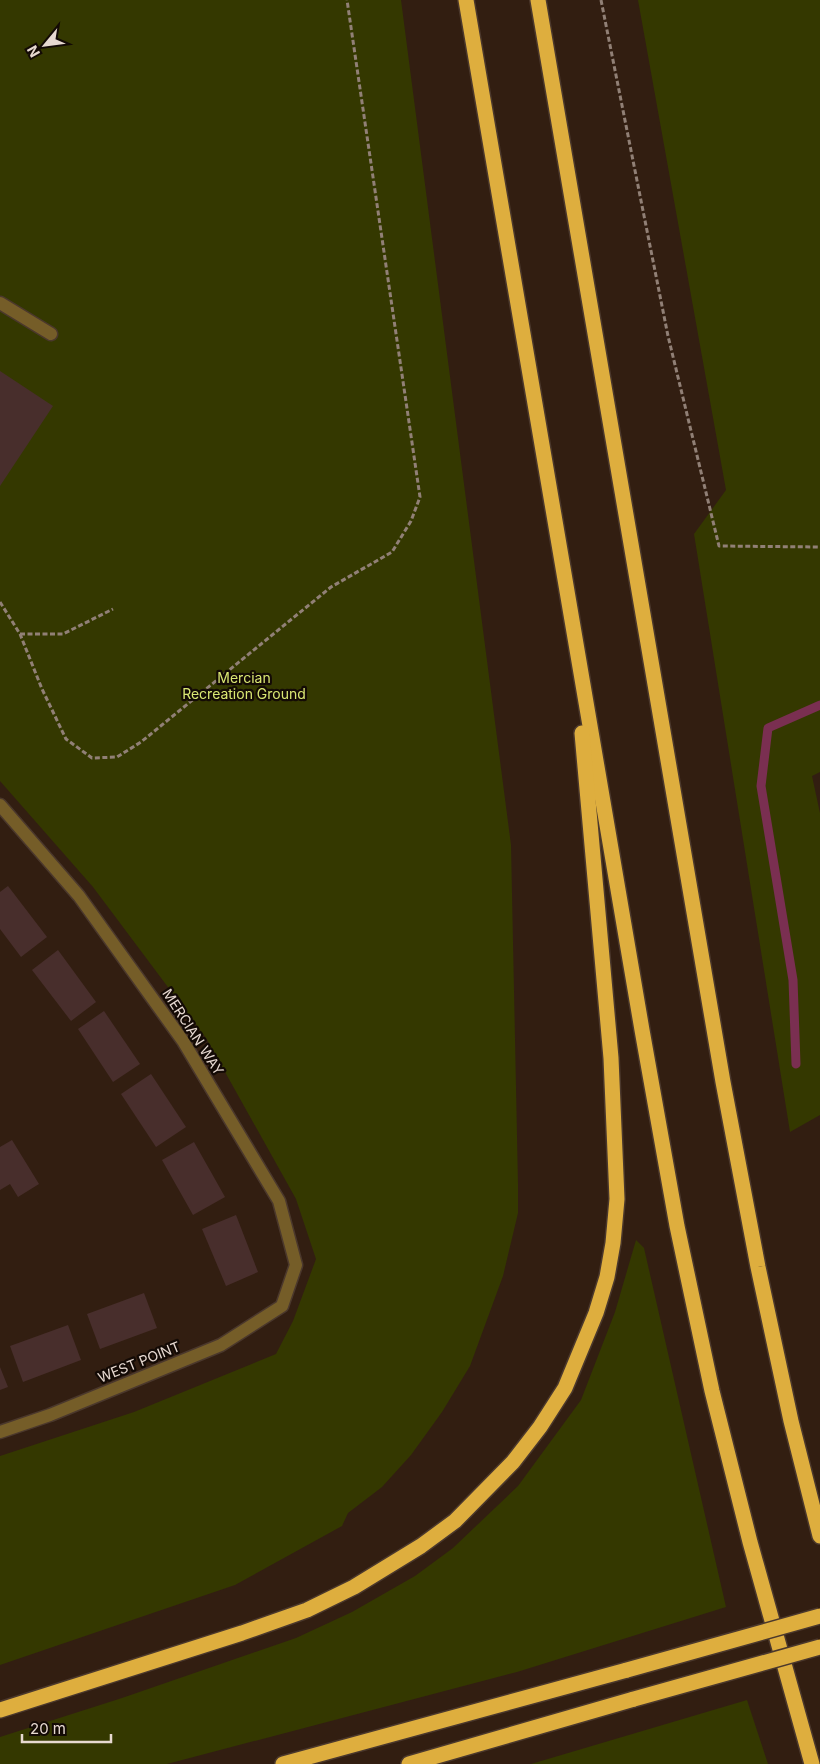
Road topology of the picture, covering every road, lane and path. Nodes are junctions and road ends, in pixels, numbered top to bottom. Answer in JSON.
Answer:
{"nodes":[{"id":1,"x":347,"y":0,"type":"edge"},
{"id":2,"x":466,"y":0,"type":"edge"},
{"id":3,"x":538,"y":0,"type":"edge"},
{"id":4,"x":601,"y":0,"type":"edge"},
{"id":5,"x":0,"y":303,"type":"edge"},
{"id":6,"x":51,"y":334,"type":"dead end"},
{"id":7,"x":820,"y":548,"type":"edge"},
{"id":8,"x":0,"y":602,"type":"edge"},
{"id":9,"x":112,"y":609,"type":"dead end"},
{"id":10,"x":572,"y":622,"type":"junction"},
{"id":11,"x":20,"y":634,"type":"junction"},
{"id":12,"x":0,"y":805,"type":"edge"},
{"id":13,"x":282,"y":1306,"type":"joint"},
{"id":14,"x":0,"y":1432,"type":"edge"},
{"id":15,"x":820,"y":1536,"type":"edge"},
{"id":16,"x":820,"y":1616,"type":"edge"},
{"id":17,"x":820,"y":1647,"type":"edge"},
{"id":18,"x":0,"y":1710,"type":"edge"},
{"id":19,"x":283,"y":1764,"type":"edge"},
{"id":20,"x":409,"y":1764,"type":"edge"},
{"id":21,"x":812,"y":1764,"type":"edge"}],
"edges":[{"from":1,"to":11,"type":"path"},
{"from":2,"to":10,"type":"highway"},
{"from":3,"to":15,"type":"highway"},
{"from":4,"to":7,"type":"path"},
{"from":5,"to":6,"type":"street"},
{"from":8,"to":11,"type":"path"},
{"from":9,"to":11,"type":"path"},
{"from":10,"to":18,"type":"highway"},
{"from":10,"to":21,"type":"highway"},
{"from":12,"to":13,"type":"street","name":"MERCIAN WAY"},
{"from":13,"to":14,"type":"street","name":"WEST POINT"},
{"from":16,"to":19,"type":"highway","bridge":true},
{"from":17,"to":20,"type":"highway","bridge":true}]}
